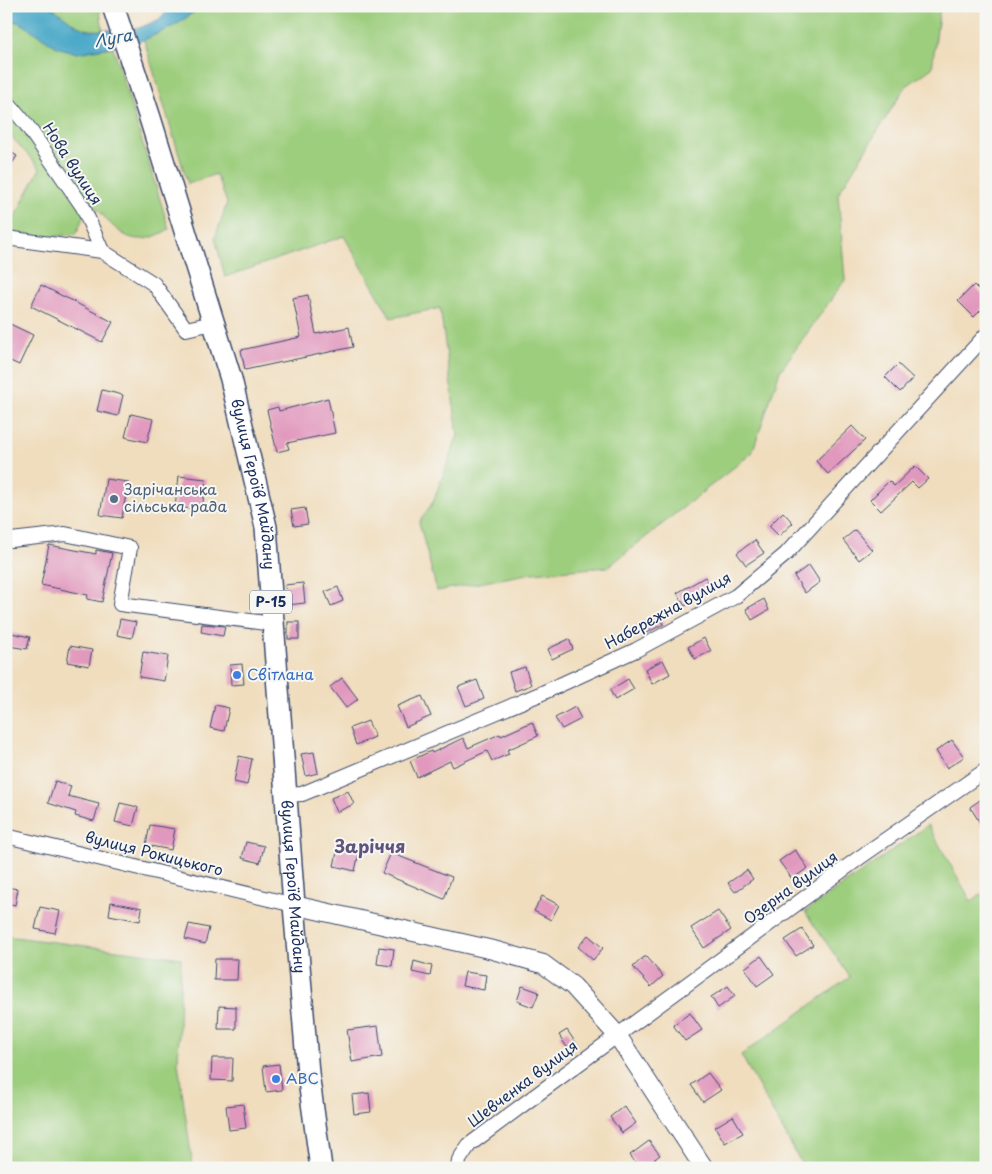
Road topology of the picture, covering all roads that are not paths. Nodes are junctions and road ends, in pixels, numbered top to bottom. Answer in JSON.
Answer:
{"nodes":[{"id":1,"x":113,"y":7,"type":"edge"},
{"id":2,"x":6,"y":100,"type":"edge"},
{"id":3,"x":6,"y":238,"type":"edge"},
{"id":4,"x":102,"y":251,"type":"junction"},
{"id":5,"x":213,"y":323,"type":"junction"},
{"id":6,"x":986,"y":335,"type":"edge"},
{"id":7,"x":6,"y":539,"type":"edge"},
{"id":8,"x":273,"y":624,"type":"junction"},
{"id":9,"x":986,"y":770,"type":"edge"},
{"id":10,"x":284,"y":795,"type":"junction"},
{"id":11,"x":6,"y":836,"type":"edge"},
{"id":12,"x":294,"y":905,"type":"junction"},
{"id":13,"x":617,"y":1035,"type":"junction"},
{"id":14,"x":321,"y":1168,"type":"edge"},
{"id":15,"x":458,"y":1168,"type":"edge"},
{"id":16,"x":704,"y":1168,"type":"edge"}],
"edges":[{"from":1,"to":5,"type":"main road","name":"вулиця Героїв Майдану","number":"Р-15"},
{"from":2,"to":4,"type":"street","name":"Нова вулиця"},
{"from":3,"to":4,"type":"street"},
{"from":4,"to":5,"type":"street"},
{"from":5,"to":8,"type":"main road","name":"вулиця Героїв Майдану","number":"Р-15"},
{"from":6,"to":10,"type":"street","name":"Набережна вулиця"},
{"from":7,"to":8,"type":"street"},
{"from":8,"to":10,"type":"main road","name":"вулиця Героїв Майдану","number":"Р-15"},
{"from":9,"to":13,"type":"street","name":"Озерна вулиця"},
{"from":10,"to":12,"type":"main road","name":"вулиця Героїв Майдану","number":"Р-15"},
{"from":11,"to":12,"type":"street","name":"вулиця Рокицького"},
{"from":12,"to":13,"type":"street"},
{"from":12,"to":14,"type":"main road","name":"вулиця Героїв Майдану","number":"Р-15"},
{"from":13,"to":15,"type":"street","name":"Шевченка вулиця"},
{"from":13,"to":16,"type":"street"}]}
